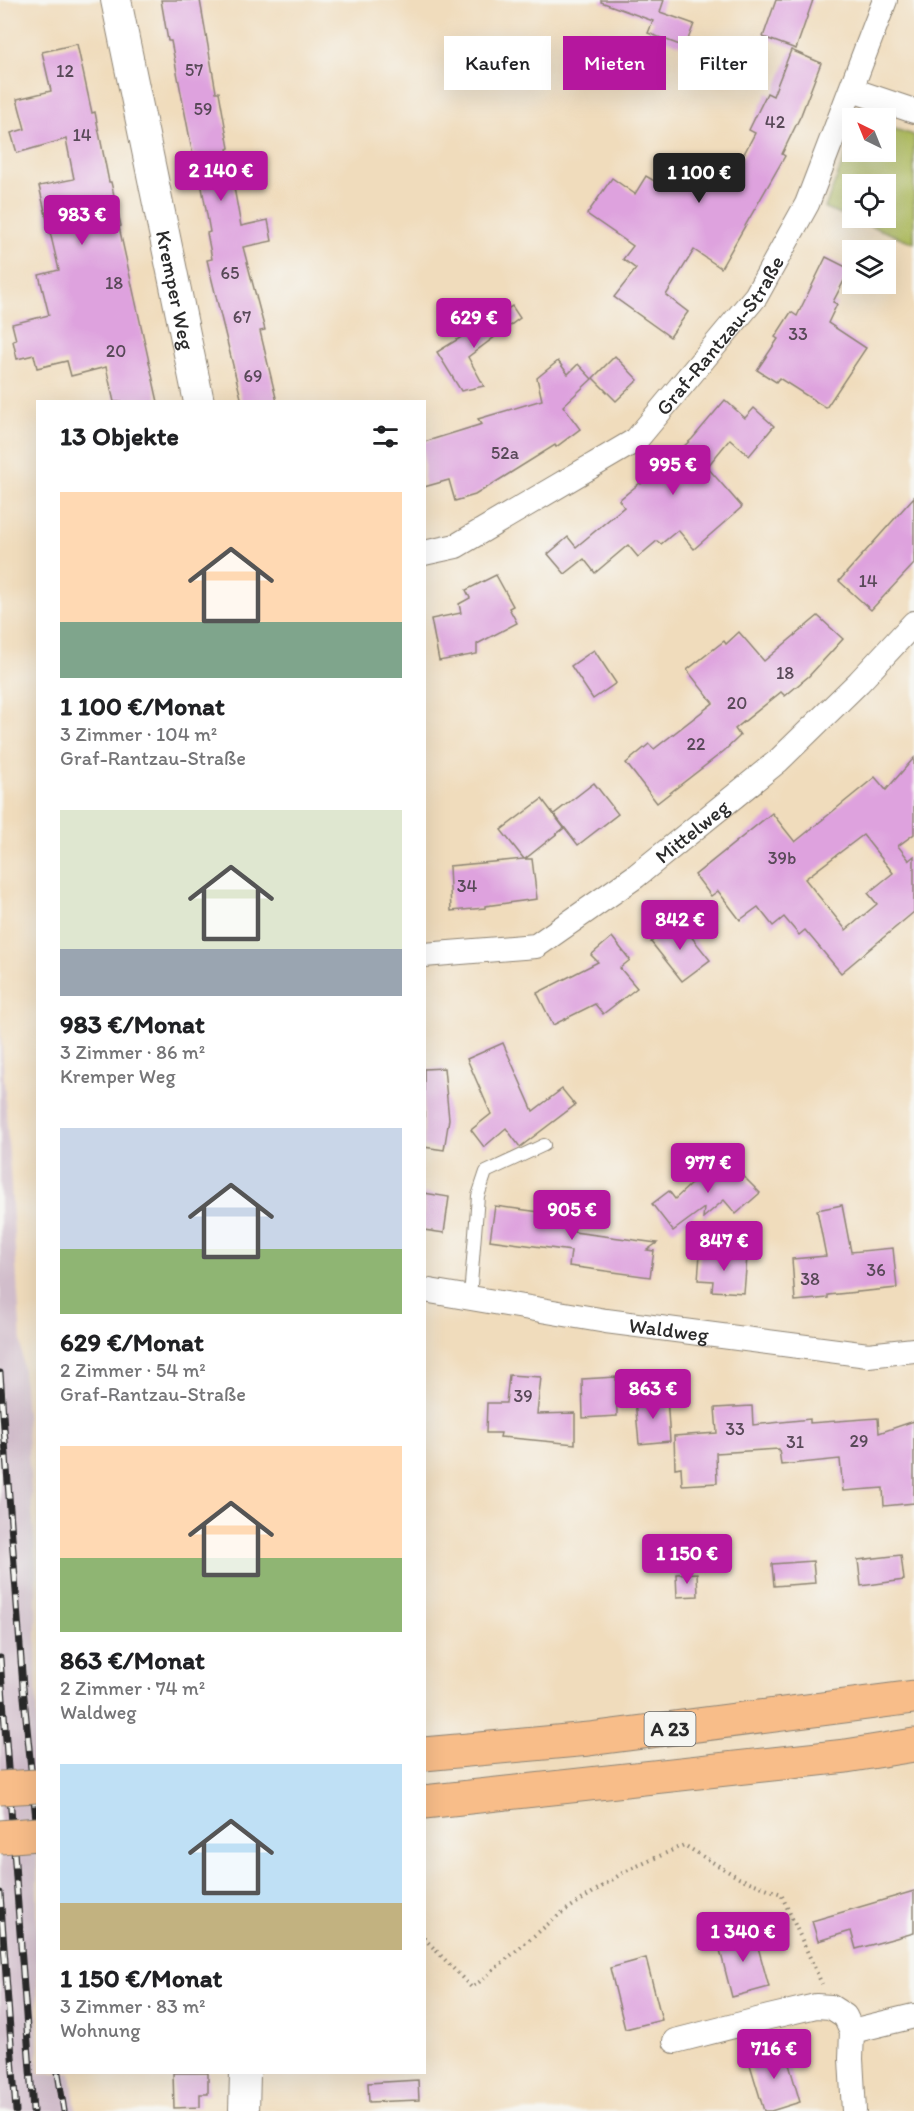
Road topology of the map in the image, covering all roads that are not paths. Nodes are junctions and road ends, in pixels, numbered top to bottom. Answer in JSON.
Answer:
{"nodes":[{"id":1,"x":116,"y":0,"type":"edge"},
{"id":2,"x":885,"y":0,"type":"edge"},
{"id":3,"x":852,"y":90,"type":"junction"},
{"id":4,"x":914,"y":111,"type":"edge"},
{"id":5,"x":199,"y":400,"type":"edge"},
{"id":6,"x":426,"y":553,"type":"edge"},
{"id":7,"x":914,"y":623,"type":"edge"},
{"id":8,"x":426,"y":955,"type":"edge"},
{"id":9,"x":544,"y":1145,"type":"dead end"},
{"id":10,"x":426,"y":1290,"type":"edge"},
{"id":11,"x":470,"y":1297,"type":"junction"},
{"id":12,"x":914,"y":1350,"type":"edge"},
{"id":13,"x":914,"y":1697,"type":"edge"},
{"id":14,"x":914,"y":1745,"type":"edge"},
{"id":15,"x":426,"y":1754,"type":"edge"},
{"id":16,"x":36,"y":1786,"type":"edge"},
{"id":17,"x":0,"y":1788,"type":"edge"},
{"id":18,"x":426,"y":1802,"type":"edge"},
{"id":19,"x":36,"y":1834,"type":"edge"},
{"id":20,"x":0,"y":1837,"type":"edge"},
{"id":21,"x":914,"y":2016,"type":"edge"},
{"id":22,"x":852,"y":2031,"type":"junction"},
{"id":23,"x":675,"y":2041,"type":"dead end"},
{"id":24,"x":245,"y":2074,"type":"edge"},
{"id":25,"x":244,"y":2111,"type":"edge"},
{"id":26,"x":854,"y":2111,"type":"edge"}],
"edges":[{"from":1,"to":5,"type":"street","name":"Kremper Weg"},
{"from":2,"to":3,"type":"street","name":"Graf-Rantzau-Straße"},
{"from":3,"to":4,"type":"street"},
{"from":3,"to":6,"type":"street","name":"Graf-Rantzau-Straße"},
{"from":7,"to":8,"type":"street","name":"Mittelweg"},
{"from":9,"to":11,"type":"lane"},
{"from":10,"to":11,"type":"street","name":"Waldweg"},
{"from":11,"to":12,"type":"street","name":"Waldweg"},
{"from":13,"to":15,"type":"highway","number":"A 23"},
{"from":14,"to":18,"type":"highway","number":"A 23"},
{"from":16,"to":17,"type":"highway","bridge":true},
{"from":19,"to":20,"type":"highway","bridge":true},
{"from":21,"to":22,"type":"street"},
{"from":22,"to":23,"type":"street"},
{"from":22,"to":26,"type":"street"},
{"from":24,"to":25,"type":"street"}]}
